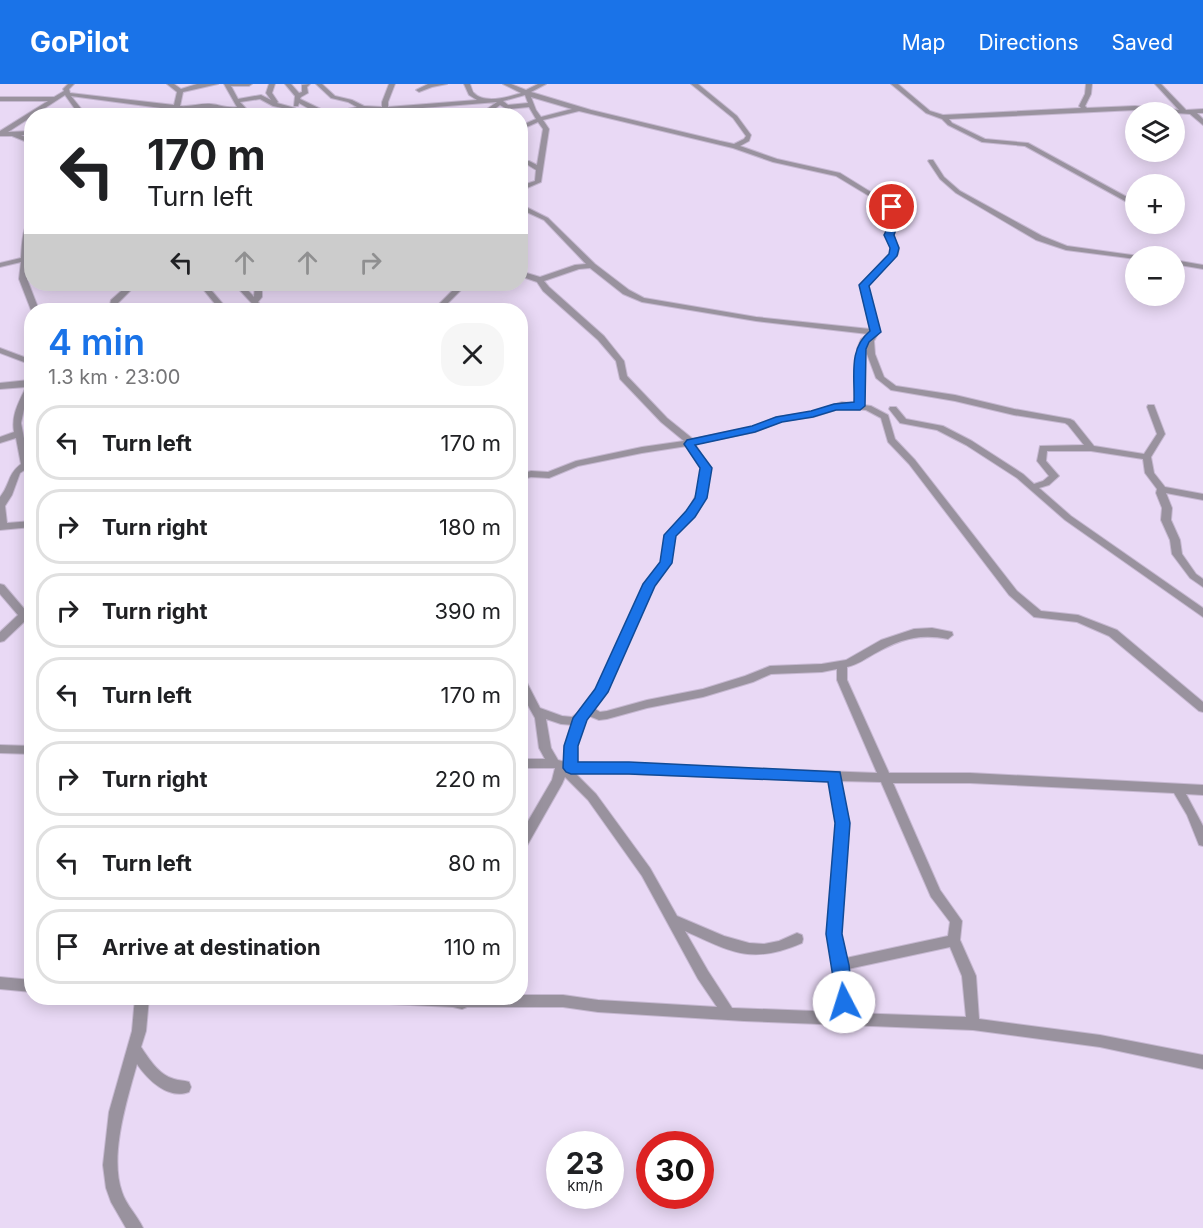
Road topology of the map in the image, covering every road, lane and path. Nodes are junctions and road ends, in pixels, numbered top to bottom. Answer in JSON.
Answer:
{"nodes":[{"id":1,"x":170,"y":84,"type":"edge"},
{"id":2,"x":215,"y":84,"type":"edge"},
{"id":3,"x":227,"y":84,"type":"edge"},
{"id":4,"x":249,"y":84,"type":"edge"},
{"id":5,"x":272,"y":84,"type":"edge"},
{"id":6,"x":288,"y":84,"type":"edge"},
{"id":7,"x":307,"y":84,"type":"edge"},
{"id":8,"x":319,"y":84,"type":"edge"},
{"id":9,"x":392,"y":84,"type":"edge"},
{"id":10,"x":444,"y":84,"type":"edge"},
{"id":11,"x":467,"y":84,"type":"edge"},
{"id":12,"x":506,"y":84,"type":"edge"},
{"id":13,"x":543,"y":84,"type":"edge"},
{"id":14,"x":694,"y":84,"type":"edge"},
{"id":15,"x":894,"y":84,"type":"edge"},
{"id":16,"x":1089,"y":84,"type":"edge"},
{"id":17,"x":1158,"y":84,"type":"edge"},
{"id":18,"x":417,"y":87,"type":"edge"},
{"id":19,"x":67,"y":89,"type":"edge"},
{"id":20,"x":180,"y":91,"type":"junction"},
{"id":21,"x":527,"y":93,"type":"junction"},
{"id":22,"x":297,"y":98,"type":"junction"},
{"id":23,"x":0,"y":99,"type":"edge"},
{"id":24,"x":56,"y":99,"type":"junction"},
{"id":25,"x":237,"y":100,"type":"junction"},
{"id":26,"x":416,"y":100,"type":"junction"},
{"id":27,"x":503,"y":100,"type":"junction"},
{"id":28,"x":485,"y":101,"type":"junction"},
{"id":29,"x":1175,"y":102,"type":"edge"},
{"id":30,"x":275,"y":105,"type":"junction"},
{"id":31,"x":442,"y":105,"type":"junction"},
{"id":32,"x":530,"y":105,"type":"junction"},
{"id":33,"x":362,"y":107,"type":"junction"},
{"id":34,"x":42,"y":108,"type":"edge"},
{"id":35,"x":79,"y":108,"type":"edge"},
{"id":36,"x":176,"y":108,"type":"joint"},
{"id":37,"x":202,"y":108,"type":"edge"},
{"id":38,"x":218,"y":108,"type":"edge"},
{"id":39,"x":242,"y":108,"type":"edge"},
{"id":40,"x":288,"y":108,"type":"edge"},
{"id":41,"x":294,"y":108,"type":"edge"},
{"id":42,"x":315,"y":108,"type":"edge"},
{"id":43,"x":358,"y":108,"type":"edge"},
{"id":44,"x":373,"y":108,"type":"edge"},
{"id":45,"x":384,"y":108,"type":"edge"},
{"id":46,"x":388,"y":108,"type":"edge"},
{"id":47,"x":434,"y":108,"type":"edge"},
{"id":48,"x":492,"y":108,"type":"edge"},
{"id":49,"x":1125,"y":108,"type":"edge"},
{"id":50,"x":578,"y":110,"type":"junction"},
{"id":51,"x":1086,"y":111,"type":"junction"},
{"id":52,"x":1185,"y":111,"type":"edge"},
{"id":53,"x":1203,"y":111,"type":"edge"},
{"id":54,"x":1193,"y":113,"type":"junction"},
{"id":55,"x":944,"y":117,"type":"junction"},
{"id":56,"x":24,"y":119,"type":"edge"},
{"id":57,"x":540,"y":120,"type":"junction"},
{"id":58,"x":1203,"y":123,"type":"edge"},
{"id":59,"x":528,"y":125,"type":"edge"},
{"id":60,"x":0,"y":134,"type":"edge"},
{"id":61,"x":24,"y":134,"type":"edge"},
{"id":62,"x":15,"y":135,"type":"junction"},
{"id":63,"x":24,"y":139,"type":"edge"},
{"id":64,"x":735,"y":146,"type":"junction"},
{"id":65,"x":931,"y":161,"type":"dead end"},
{"id":66,"x":528,"y":164,"type":"edge"},
{"id":67,"x":539,"y":169,"type":"junction"},
{"id":68,"x":528,"y":186,"type":"edge"},
{"id":69,"x":1125,"y":199,"type":"edge"},
{"id":70,"x":528,"y":210,"type":"edge"},
{"id":71,"x":1125,"y":256,"type":"edge"},
{"id":72,"x":24,"y":259,"type":"edge"},
{"id":73,"x":1185,"y":264,"type":"edge"},
{"id":74,"x":0,"y":265,"type":"edge"},
{"id":75,"x":592,"y":266,"type":"junction"},
{"id":76,"x":1203,"y":267,"type":"edge"},
{"id":77,"x":528,"y":276,"type":"edge"},
{"id":78,"x":540,"y":280,"type":"junction"},
{"id":79,"x":126,"y":291,"type":"edge"},
{"id":80,"x":208,"y":291,"type":"edge"},
{"id":81,"x":244,"y":291,"type":"edge"},
{"id":82,"x":258,"y":291,"type":"edge"},
{"id":83,"x":456,"y":291,"type":"edge"},
{"id":84,"x":254,"y":302,"type":"joint"},
{"id":85,"x":114,"y":303,"type":"edge"},
{"id":86,"x":218,"y":303,"type":"edge"},
{"id":87,"x":444,"y":303,"type":"edge"},
{"id":88,"x":876,"y":332,"type":"junction"},
{"id":89,"x":0,"y":350,"type":"edge"},
{"id":90,"x":24,"y":360,"type":"edge"},
{"id":91,"x":24,"y":384,"type":"edge"},
{"id":92,"x":0,"y":386,"type":"edge"},
{"id":93,"x":897,"y":400,"type":"junction"},
{"id":94,"x":24,"y":401,"type":"edge"},
{"id":95,"x":860,"y":406,"type":"junction"},
{"id":96,"x":1151,"y":407,"type":"dead end"},
{"id":97,"x":882,"y":414,"type":"junction"},
{"id":98,"x":18,"y":434,"type":"junction"},
{"id":99,"x":0,"y":440,"type":"edge"},
{"id":100,"x":691,"y":442,"type":"junction"},
{"id":101,"x":1091,"y":448,"type":"junction"},
{"id":102,"x":24,"y":451,"type":"edge"},
{"id":103,"x":1147,"y":457,"type":"junction"},
{"id":104,"x":24,"y":465,"type":"edge"},
{"id":105,"x":528,"y":475,"type":"edge"},
{"id":106,"x":1033,"y":487,"type":"junction"},
{"id":107,"x":1162,"y":489,"type":"junction"},
{"id":108,"x":4,"y":496,"type":"edge"},
{"id":109,"x":1203,"y":497,"type":"edge"},
{"id":110,"x":24,"y":525,"type":"edge"},
{"id":111,"x":2,"y":527,"type":"edge"},
{"id":112,"x":1203,"y":584,"type":"edge"},
{"id":113,"x":0,"y":587,"type":"edge"},
{"id":114,"x":1203,"y":613,"type":"edge"},
{"id":115,"x":24,"y":616,"type":"joint"},
{"id":116,"x":948,"y":635,"type":"dead end"},
{"id":117,"x":0,"y":638,"type":"edge"},
{"id":118,"x":842,"y":664,"type":"junction"},
{"id":119,"x":528,"y":695,"type":"edge"},
{"id":120,"x":1203,"y":708,"type":"edge"},
{"id":121,"x":537,"y":711,"type":"junction"},
{"id":122,"x":584,"y":714,"type":"junction"},
{"id":123,"x":0,"y":749,"type":"edge"},
{"id":124,"x":24,"y":750,"type":"edge"},
{"id":125,"x":528,"y":764,"type":"edge"},
{"id":126,"x":562,"y":766,"type":"junction"},
{"id":127,"x":834,"y":776,"type":"junction"},
{"id":128,"x":884,"y":778,"type":"junction"},
{"id":129,"x":1178,"y":790,"type":"junction"},
{"id":130,"x":1203,"y":790,"type":"edge"},
{"id":131,"x":528,"y":833,"type":"edge"},
{"id":132,"x":1203,"y":841,"type":"edge"},
{"id":133,"x":673,"y":920,"type":"junction"},
{"id":134,"x":797,"y":939,"type":"dead end"},
{"id":135,"x":954,"y":940,"type":"junction"},
{"id":136,"x":841,"y":965,"type":"junction"},
{"id":137,"x":0,"y":983,"type":"edge"},
{"id":138,"x":24,"y":985,"type":"edge"},
{"id":139,"x":528,"y":1001,"type":"edge"},
{"id":140,"x":141,"y":1005,"type":"edge"},
{"id":141,"x":728,"y":1013,"type":"junction"},
{"id":142,"x":846,"y":1019,"type":"junction"},
{"id":143,"x":973,"y":1024,"type":"junction"},
{"id":144,"x":134,"y":1048,"type":"junction"},
{"id":145,"x":1203,"y":1062,"type":"edge"},
{"id":146,"x":184,"y":1087,"type":"dead end"},
{"id":147,"x":135,"y":1228,"type":"edge"}],
"edges":[{"from":1,"to":20,"type":"street"},
{"from":2,"to":20,"type":"street"},
{"from":3,"to":4,"type":"street"},
{"from":3,"to":25,"type":"street"},
{"from":5,"to":30,"type":"street"},
{"from":6,"to":22,"type":"street"},
{"from":7,"to":22,"type":"street"},
{"from":8,"to":33,"type":"street"},
{"from":9,"to":45,"type":"street"},
{"from":10,"to":18,"type":"street"},
{"from":11,"to":28,"type":"street"},
{"from":12,"to":21,"type":"street"},
{"from":13,"to":21,"type":"street"},
{"from":14,"to":64,"type":"street"},
{"from":15,"to":55,"type":"street"},
{"from":16,"to":51,"type":"street"},
{"from":17,"to":29,"type":"street"},
{"from":18,"to":26,"type":"street"},
{"from":19,"to":24,"type":"street"},
{"from":19,"to":35,"type":"street"},
{"from":19,"to":36,"type":"street"},
{"from":20,"to":36,"type":"street"},
{"from":21,"to":27,"type":"street"},
{"from":21,"to":32,"type":"street"},
{"from":21,"to":50,"type":"street"},
{"from":22,"to":41,"type":"street"},
{"from":22,"to":42,"type":"street"},
{"from":23,"to":24,"type":"street"},
{"from":24,"to":34,"type":"street"},
{"from":25,"to":30,"type":"street"},
{"from":25,"to":39,"type":"street"},
{"from":26,"to":31,"type":"street"},
{"from":26,"to":46,"type":"street"},
{"from":27,"to":28,"type":"street"},
{"from":27,"to":32,"type":"street"},
{"from":27,"to":48,"type":"street"},
{"from":28,"to":31,"type":"street"},
{"from":30,"to":40,"type":"street"},
{"from":31,"to":47,"type":"street"},
{"from":32,"to":57,"type":"street"},
{"from":33,"to":43,"type":"street"},
{"from":33,"to":44,"type":"street"},
{"from":37,"to":38,"type":"street"},
{"from":49,"to":51,"type":"street"},
{"from":50,"to":57,"type":"street"},
{"from":50,"to":64,"type":"street"},
{"from":51,"to":55,"type":"street"},
{"from":52,"to":54,"type":"street"},
{"from":53,"to":54,"type":"street"},
{"from":54,"to":58,"type":"street"},
{"from":55,"to":69,"type":"street"},
{"from":56,"to":60,"type":"street"},
{"from":57,"to":59,"type":"street"},
{"from":57,"to":67,"type":"street"},
{"from":60,"to":62,"type":"street"},
{"from":61,"to":62,"type":"street"},
{"from":62,"to":63,"type":"street"},
{"from":64,"to":88,"type":"street"},
{"from":65,"to":71,"type":"street"},
{"from":66,"to":67,"type":"street"},
{"from":67,"to":68,"type":"street"},
{"from":70,"to":75,"type":"street"},
{"from":72,"to":74,"type":"street"},
{"from":73,"to":76,"type":"street"},
{"from":75,"to":78,"type":"street"},
{"from":75,"to":88,"type":"street"},
{"from":77,"to":78,"type":"street"},
{"from":78,"to":100,"type":"street"},
{"from":79,"to":85,"type":"street"},
{"from":80,"to":86,"type":"street"},
{"from":81,"to":84,"type":"street"},
{"from":82,"to":84,"type":"street"},
{"from":83,"to":87,"type":"street"},
{"from":88,"to":93,"type":"street"},
{"from":88,"to":95,"type":"street"},
{"from":89,"to":90,"type":"street"},
{"from":91,"to":92,"type":"street"},
{"from":93,"to":97,"type":"street"},
{"from":93,"to":101,"type":"street"},
{"from":93,"to":106,"type":"street"},
{"from":94,"to":98,"type":"street"},
{"from":95,"to":97,"type":"street"},
{"from":95,"to":100,"type":"street"},
{"from":96,"to":103,"type":"street"},
{"from":97,"to":120,"type":"street"},
{"from":98,"to":99,"type":"street"},
{"from":98,"to":102,"type":"street"},
{"from":100,"to":105,"type":"street"},
{"from":100,"to":122,"type":"street"},
{"from":101,"to":103,"type":"street"},
{"from":101,"to":106,"type":"street"},
{"from":103,"to":107,"type":"street"},
{"from":104,"to":108,"type":"street"},
{"from":106,"to":114,"type":"street"},
{"from":107,"to":109,"type":"street"},
{"from":107,"to":112,"type":"street"},
{"from":108,"to":111,"type":"street"},
{"from":110,"to":111,"type":"street"},
{"from":113,"to":115,"type":"street"},
{"from":115,"to":117,"type":"street"},
{"from":116,"to":118,"type":"street"},
{"from":118,"to":122,"type":"street"},
{"from":118,"to":128,"type":"street"},
{"from":119,"to":121,"type":"street"},
{"from":121,"to":122,"type":"street"},
{"from":121,"to":126,"type":"street"},
{"from":122,"to":126,"type":"street"},
{"from":123,"to":124,"type":"street"},
{"from":125,"to":126,"type":"street"},
{"from":126,"to":127,"type":"street"},
{"from":126,"to":131,"type":"street"},
{"from":126,"to":133,"type":"street"},
{"from":127,"to":128,"type":"street"},
{"from":127,"to":136,"type":"street"},
{"from":128,"to":129,"type":"street"},
{"from":128,"to":135,"type":"street"},
{"from":129,"to":130,"type":"street"},
{"from":129,"to":132,"type":"street"},
{"from":133,"to":134,"type":"street"},
{"from":133,"to":141,"type":"street"},
{"from":135,"to":136,"type":"street"},
{"from":135,"to":143,"type":"street"},
{"from":136,"to":142,"type":"street"},
{"from":137,"to":138,"type":"street"},
{"from":139,"to":141,"type":"street"},
{"from":140,"to":144,"type":"street"},
{"from":141,"to":142,"type":"street"},
{"from":142,"to":143,"type":"street"},
{"from":143,"to":145,"type":"street"},
{"from":144,"to":146,"type":"street"},
{"from":144,"to":147,"type":"street"}]}
